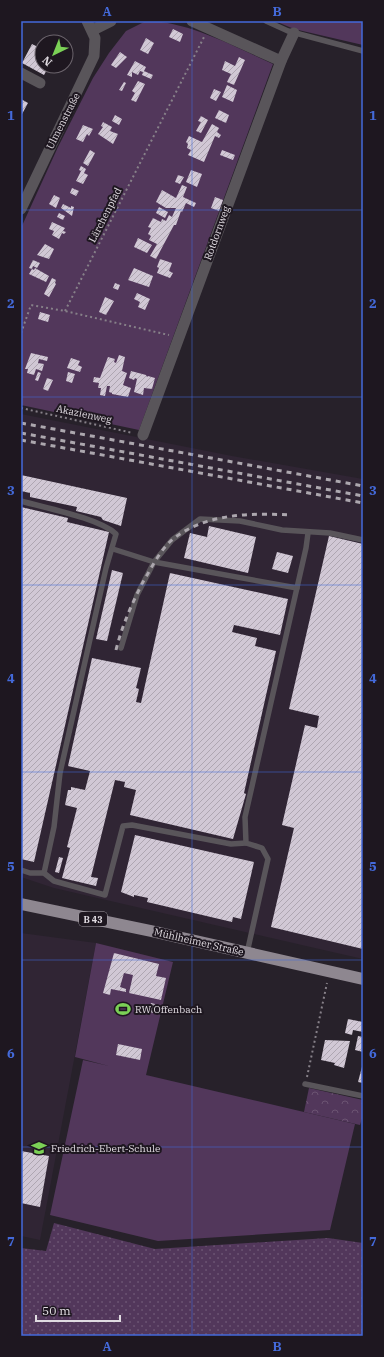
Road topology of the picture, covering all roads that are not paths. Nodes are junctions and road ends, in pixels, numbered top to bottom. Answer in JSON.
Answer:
{"nodes":[{"id":1,"x":111,"y":21,"type":"edge"},
{"id":2,"x":192,"y":21,"type":"edge"},
{"id":3,"x":266,"y":21,"type":"edge"},
{"id":4,"x":208,"y":24,"type":"edge"},
{"id":5,"x":90,"y":26,"type":"edge"},
{"id":6,"x":294,"y":33,"type":"junction"},
{"id":7,"x":363,"y":51,"type":"edge"},
{"id":8,"x":281,"y":61,"type":"junction"},
{"id":9,"x":21,"y":74,"type":"edge"},
{"id":10,"x":40,"y":83,"type":"dead end"},
{"id":11,"x":21,"y":209,"type":"edge"},
{"id":12,"x":143,"y":435,"type":"road end"},
{"id":13,"x":21,"y":501,"type":"edge"},
{"id":14,"x":308,"y":533,"type":"junction"},
{"id":15,"x":363,"y":540,"type":"edge"},
{"id":16,"x":113,"y":549,"type":"junction"},
{"id":17,"x":154,"y":562,"type":"junction"},
{"id":18,"x":297,"y":588,"type":"junction"},
{"id":19,"x":121,"y":648,"type":"dead end"},
{"id":20,"x":246,"y":843,"type":"junction"},
{"id":21,"x":21,"y":870,"type":"edge"},
{"id":22,"x":44,"y":873,"type":"junction"},
{"id":23,"x":21,"y":904,"type":"edge"},
{"id":24,"x":21,"y":907,"type":"edge"},
{"id":25,"x":34,"y":907,"type":"junction"},
{"id":26,"x":247,"y":954,"type":"junction"},
{"id":27,"x":363,"y":979,"type":"edge"},
{"id":28,"x":306,"y":1084,"type":"road end"},
{"id":29,"x":363,"y":1096,"type":"edge"}],
"edges":[{"from":1,"to":5,"type":"street"},
{"from":2,"to":4,"type":"street"},
{"from":3,"to":6,"type":"lane"},
{"from":4,"to":8,"type":"street"},
{"from":5,"to":11,"type":"street","name":"Ulmenstraße"},
{"from":6,"to":7,"type":"lane"},
{"from":6,"to":8,"type":"street","name":"Rotdornweg"},
{"from":8,"to":12,"type":"street","name":"Rotdornweg"},
{"from":9,"to":10,"type":"street"},
{"from":13,"to":16,"type":"lane"},
{"from":14,"to":15,"type":"lane"},
{"from":14,"to":17,"type":"lane"},
{"from":14,"to":18,"type":"lane"},
{"from":16,"to":17,"type":"lane"},
{"from":16,"to":22,"type":"lane"},
{"from":17,"to":18,"type":"lane"},
{"from":17,"to":19,"type":"lane"},
{"from":18,"to":20,"type":"lane"},
{"from":20,"to":22,"type":"lane"},
{"from":20,"to":26,"type":"lane"},
{"from":21,"to":22,"type":"lane"},
{"from":23,"to":25,"type":"main road","name":"Mühlheimer Straße"},
{"from":24,"to":25,"type":"main road","name":"Mühlheimer Straße","number":"B 43"},
{"from":25,"to":26,"type":"main road","name":"Mühlheimer Straße","number":"B 43"},
{"from":26,"to":27,"type":"main road","name":"Mühlheimer Straße","number":"B 43"},
{"from":28,"to":29,"type":"lane"}]}
